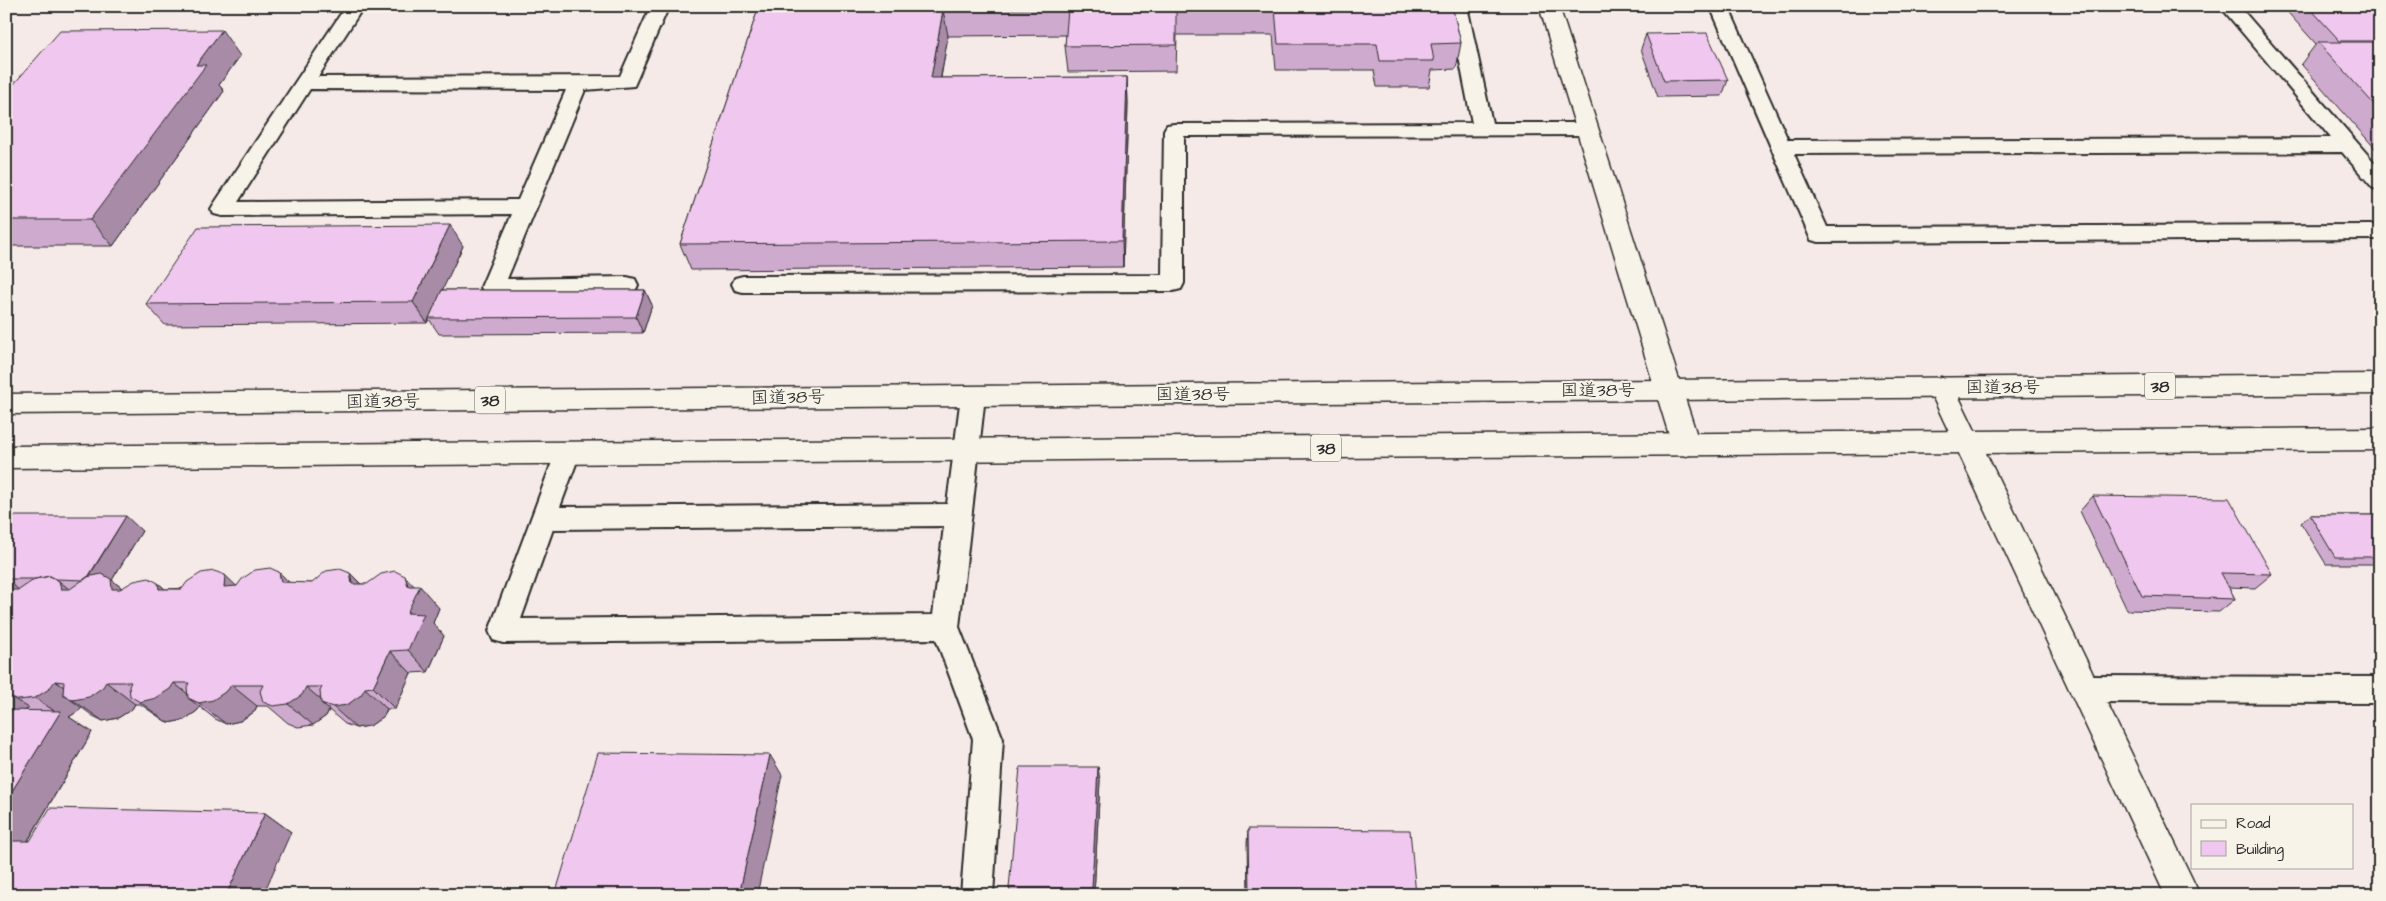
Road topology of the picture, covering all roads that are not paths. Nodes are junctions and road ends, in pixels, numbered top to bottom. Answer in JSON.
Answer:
{"nodes":[{"id":1,"x":355,"y":6,"type":"edge"},
{"id":2,"x":660,"y":6,"type":"edge"},
{"id":3,"x":1458,"y":6,"type":"edge"},
{"id":4,"x":1549,"y":6,"type":"edge"},
{"id":5,"x":1719,"y":6,"type":"edge"},
{"id":6,"x":2229,"y":6,"type":"edge"},
{"id":7,"x":304,"y":83,"type":"junction"},
{"id":8,"x":578,"y":84,"type":"junction"},
{"id":9,"x":1587,"y":129,"type":"junction"},
{"id":10,"x":1483,"y":130,"type":"junction"},
{"id":11,"x":2348,"y":145,"type":"junction"},
{"id":12,"x":1781,"y":147,"type":"junction"},
{"id":13,"x":2380,"y":183,"type":"edge"},
{"id":14,"x":526,"y":206,"type":"junction"},
{"id":15,"x":2380,"y":232,"type":"edge"},
{"id":16,"x":743,"y":284,"type":"dead end"},
{"id":17,"x":627,"y":285,"type":"dead end"},
{"id":18,"x":2380,"y":384,"type":"edge"},
{"id":19,"x":1941,"y":387,"type":"junction"},
{"id":20,"x":1667,"y":390,"type":"junction"},
{"id":21,"x":973,"y":396,"type":"junction"},
{"id":22,"x":6,"y":404,"type":"edge"},
{"id":23,"x":2380,"y":440,"type":"edge"},
{"id":24,"x":1969,"y":443,"type":"junction"},
{"id":25,"x":1686,"y":445,"type":"junction"},
{"id":26,"x":966,"y":450,"type":"junction"},
{"id":27,"x":566,"y":453,"type":"junction"},
{"id":28,"x":6,"y":457,"type":"edge"},
{"id":29,"x":958,"y":515,"type":"junction"},
{"id":30,"x":544,"y":518,"type":"junction"},
{"id":31,"x":945,"y":627,"type":"junction"},
{"id":32,"x":2085,"y":689,"type":"junction"},
{"id":33,"x":2380,"y":690,"type":"edge"},
{"id":34,"x":977,"y":895,"type":"edge"},
{"id":35,"x":2183,"y":895,"type":"edge"}],
"edges":[{"from":1,"to":7,"type":"lane"},
{"from":2,"to":8,"type":"lane"},
{"from":3,"to":10,"type":"lane"},
{"from":4,"to":9,"type":"main road"},
{"from":5,"to":12,"type":"lane"},
{"from":6,"to":11,"type":"lane"},
{"from":7,"to":8,"type":"lane"},
{"from":7,"to":14,"type":"lane"},
{"from":8,"to":14,"type":"lane"},
{"from":9,"to":10,"type":"lane"},
{"from":9,"to":20,"type":"main road"},
{"from":10,"to":16,"type":"lane"},
{"from":11,"to":12,"type":"lane"},
{"from":11,"to":13,"type":"lane"},
{"from":12,"to":15,"type":"lane"},
{"from":14,"to":17,"type":"lane"},
{"from":18,"to":19,"type":"main road","name":"国道38号","number":"38"},
{"from":19,"to":20,"type":"main road","name":"国道38号","number":"38"},
{"from":19,"to":24,"type":"main road"},
{"from":20,"to":21,"type":"main road","name":"国道38号","number":"38"},
{"from":20,"to":25,"type":"main road"},
{"from":21,"to":22,"type":"main road","name":"国道38号","number":"38"},
{"from":21,"to":26,"type":"lane"},
{"from":23,"to":24,"type":"main road","number":"38"},
{"from":24,"to":25,"type":"main road","number":"38"},
{"from":24,"to":32,"type":"main road"},
{"from":25,"to":26,"type":"main road","number":"38"},
{"from":26,"to":27,"type":"main road","number":"38"},
{"from":26,"to":29,"type":"lane"},
{"from":27,"to":28,"type":"main road","number":"38"},
{"from":27,"to":30,"type":"lane"},
{"from":29,"to":30,"type":"lane"},
{"from":29,"to":31,"type":"lane"},
{"from":30,"to":31,"type":"lane"},
{"from":31,"to":34,"type":"lane"},
{"from":32,"to":33,"type":"lane"},
{"from":32,"to":35,"type":"main road"}]}
